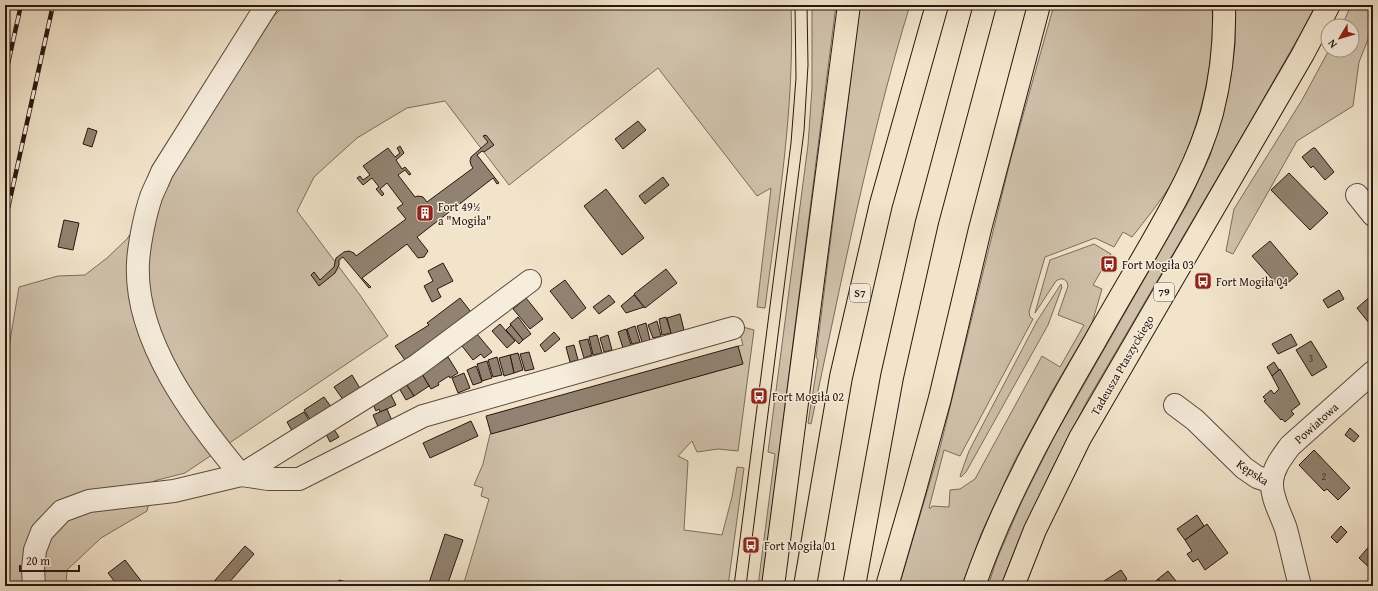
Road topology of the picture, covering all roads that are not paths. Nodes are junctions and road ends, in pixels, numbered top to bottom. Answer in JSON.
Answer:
{"nodes":[{"id":1,"x":267,"y":5,"type":"edge"},
{"id":2,"x":849,"y":5,"type":"edge"},
{"id":3,"x":937,"y":5,"type":"edge"},
{"id":4,"x":985,"y":5,"type":"edge"},
{"id":5,"x":1039,"y":5,"type":"edge"},
{"id":6,"x":1224,"y":5,"type":"edge"},
{"id":7,"x":1329,"y":5,"type":"edge"},
{"id":8,"x":1357,"y":195,"type":"dead end"},
{"id":9,"x":1373,"y":215,"type":"edge"},
{"id":10,"x":530,"y":281,"type":"dead end"},
{"id":11,"x":733,"y":328,"type":"dead end"},
{"id":12,"x":1373,"y":372,"type":"edge"},
{"id":13,"x":1174,"y":405,"type":"dead end"},
{"id":14,"x":241,"y":475,"type":"junction"},
{"id":15,"x":1272,"y":482,"type":"junction"},
{"id":16,"x":34,"y":586,"type":"edge"},
{"id":17,"x":773,"y":586,"type":"edge"},
{"id":18,"x":805,"y":586,"type":"edge"},
{"id":19,"x":854,"y":586,"type":"edge"},
{"id":20,"x":886,"y":586,"type":"edge"},
{"id":21,"x":974,"y":586,"type":"edge"},
{"id":22,"x":1013,"y":586,"type":"edge"},
{"id":23,"x":1300,"y":586,"type":"edge"}],
"edges":[{"from":1,"to":14,"type":"street"},
{"from":2,"to":17,"type":"main road"},
{"from":3,"to":18,"type":"main road","number":"S7"},
{"from":4,"to":19,"type":"main road"},
{"from":5,"to":20,"type":"main road"},
{"from":6,"to":21,"type":"main road"},
{"from":7,"to":22,"type":"main road","name":"Tadeusza Ptaszyckiego","number":"79"},
{"from":8,"to":9,"type":"street"},
{"from":10,"to":14,"type":"street"},
{"from":11,"to":14,"type":"street"},
{"from":12,"to":15,"type":"street","name":"Powiatowa"},
{"from":13,"to":15,"type":"street","name":"Kępska"},
{"from":14,"to":16,"type":"street"},
{"from":15,"to":23,"type":"street","name":"Kępska"}]}
